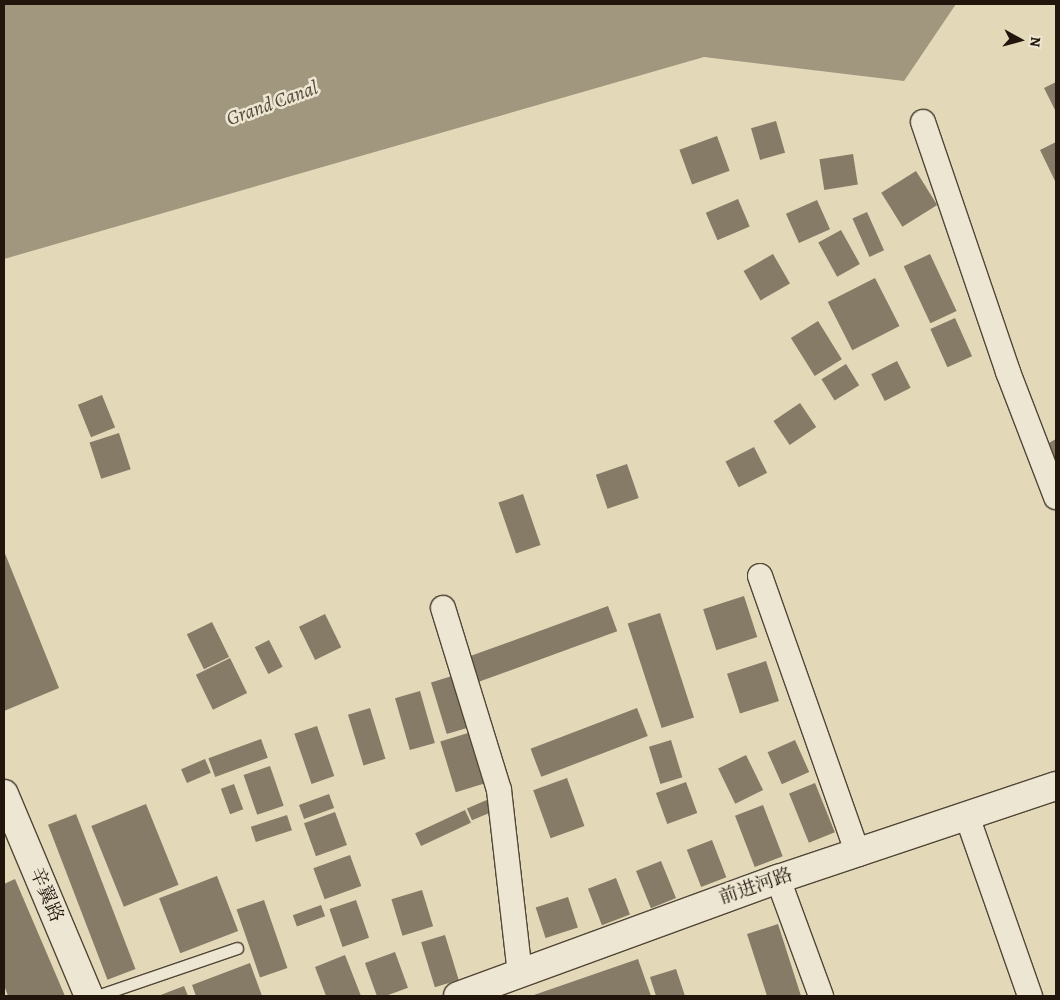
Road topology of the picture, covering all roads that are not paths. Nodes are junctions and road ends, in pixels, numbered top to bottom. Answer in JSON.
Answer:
{"nodes":[{"id":1,"x":923,"y":122,"type":"dead end"},
{"id":2,"x":1056,"y":497,"type":"edge"},
{"id":3,"x":760,"y":576,"type":"dead end"},
{"id":4,"x":443,"y":608,"type":"dead end"},
{"id":5,"x":1056,"y":786,"type":"edge"},
{"id":6,"x":5,"y":799,"type":"edge"},
{"id":7,"x":967,"y":816,"type":"junction"},
{"id":8,"x":858,"y":854,"type":"junction"},
{"id":9,"x":778,"y":879,"type":"junction"},
{"id":10,"x":237,"y":948,"type":"dead end"},
{"id":11,"x":520,"y":973,"type":"junction"},
{"id":12,"x":89,"y":996,"type":"edge"},
{"id":13,"x":97,"y":996,"type":"edge"},
{"id":14,"x":458,"y":996,"type":"edge"},
{"id":15,"x":821,"y":996,"type":"edge"},
{"id":16,"x":1030,"y":996,"type":"edge"}],
"edges":[{"from":1,"to":2,"type":"street"},
{"from":3,"to":8,"type":"street"},
{"from":4,"to":11,"type":"street"},
{"from":5,"to":7,"type":"street","name":"前进河路"},
{"from":6,"to":12,"type":"street","name":"辛翼路"},
{"from":7,"to":8,"type":"street","name":"前进河路"},
{"from":7,"to":16,"type":"street"},
{"from":8,"to":9,"type":"street","name":"前进河路"},
{"from":9,"to":11,"type":"street","name":"前进河路"},
{"from":9,"to":15,"type":"street"},
{"from":10,"to":13,"type":"lane"},
{"from":11,"to":14,"type":"street","name":"前进河路"}]}
